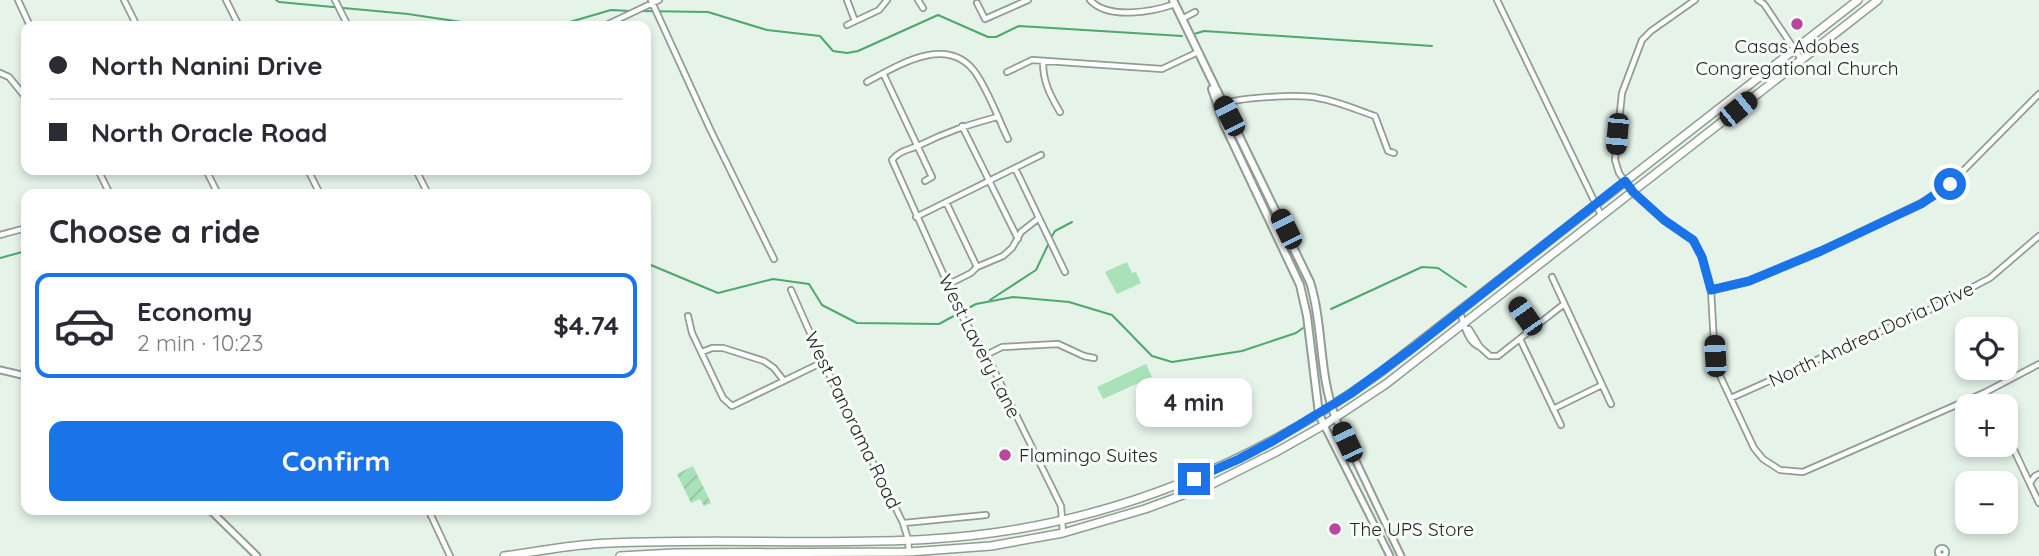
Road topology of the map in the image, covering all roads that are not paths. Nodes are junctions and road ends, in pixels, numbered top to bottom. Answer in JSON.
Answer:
{"nodes":[{"id":1,"x":18,"y":0,"type":"edge"},
{"id":2,"x":124,"y":0,"type":"edge"},
{"id":3,"x":226,"y":0,"type":"edge"},
{"id":4,"x":335,"y":0,"type":"edge"},
{"id":5,"x":659,"y":0,"type":"edge"},
{"id":6,"x":847,"y":0,"type":"edge"},
{"id":7,"x":887,"y":0,"type":"edge"},
{"id":8,"x":919,"y":0,"type":"edge"},
{"id":9,"x":1028,"y":0,"type":"edge"},
{"id":10,"x":1090,"y":0,"type":"edge"},
{"id":11,"x":1497,"y":0,"type":"edge"},
{"id":12,"x":1695,"y":0,"type":"edge"},
{"id":13,"x":1758,"y":0,"type":"edge"},
{"id":14,"x":1858,"y":0,"type":"edge"},
{"id":15,"x":1878,"y":0,"type":"edge"},
{"id":16,"x":652,"y":2,"type":"edge"},
{"id":17,"x":1174,"y":2,"type":"edge"},
{"id":18,"x":977,"y":4,"type":"dead end"},
{"id":19,"x":923,"y":8,"type":"dead end"},
{"id":20,"x":1195,"y":12,"type":"dead end"},
{"id":21,"x":1182,"y":19,"type":"junction"},
{"id":22,"x":28,"y":21,"type":"edge"},
{"id":23,"x":134,"y":21,"type":"edge"},
{"id":24,"x":236,"y":21,"type":"edge"},
{"id":25,"x":346,"y":21,"type":"edge"},
{"id":26,"x":614,"y":21,"type":"edge"},
{"id":27,"x":855,"y":21,"type":"junction"},
{"id":28,"x":847,"y":25,"type":"dead end"},
{"id":29,"x":1794,"y":49,"type":"junction"},
{"id":30,"x":1198,"y":52,"type":"junction"},
{"id":31,"x":1801,"y":59,"type":"junction"},
{"id":32,"x":1043,"y":62,"type":"junction"},
{"id":33,"x":1007,"y":72,"type":"dead end"},
{"id":34,"x":0,"y":73,"type":"edge"},
{"id":35,"x":883,"y":73,"type":"junction"},
{"id":36,"x":867,"y":82,"type":"dead end"},
{"id":37,"x":21,"y":92,"type":"edge"},
{"id":38,"x":2039,"y":94,"type":"edge"},
{"id":39,"x":1220,"y":105,"type":"junction"},
{"id":40,"x":1060,"y":112,"type":"dead end"},
{"id":41,"x":998,"y":117,"type":"junction"},
{"id":42,"x":962,"y":126,"type":"junction"},
{"id":43,"x":1008,"y":139,"type":"dead end"},
{"id":44,"x":918,"y":146,"type":"junction"},
{"id":45,"x":1394,"y":153,"type":"dead end"},
{"id":46,"x":1041,"y":155,"type":"dead end"},
{"id":47,"x":1015,"y":168,"type":"junction"},
{"id":48,"x":925,"y":181,"type":"dead end"},
{"id":49,"x":989,"y":181,"type":"junction"},
{"id":50,"x":1625,"y":181,"type":"junction"},
{"id":51,"x":1633,"y":192,"type":"junction"},
{"id":52,"x":946,"y":202,"type":"junction"},
{"id":53,"x":1596,"y":204,"type":"junction"},
{"id":54,"x":1602,"y":216,"type":"junction"},
{"id":55,"x":916,"y":217,"type":"junction"},
{"id":56,"x":1040,"y":218,"type":"junction"},
{"id":57,"x":21,"y":229,"type":"edge"},
{"id":58,"x":0,"y":235,"type":"edge"},
{"id":59,"x":2039,"y":236,"type":"edge"},
{"id":60,"x":1018,"y":239,"type":"junction"},
{"id":61,"x":774,"y":259,"type":"dead end"},
{"id":62,"x":977,"y":267,"type":"junction"},
{"id":63,"x":1065,"y":272,"type":"dead end"},
{"id":64,"x":1552,"y":278,"type":"dead end"},
{"id":65,"x":947,"y":285,"type":"junction"},
{"id":66,"x":791,"y":290,"type":"dead end"},
{"id":67,"x":1711,"y":290,"type":"junction"},
{"id":68,"x":1564,"y":304,"type":"junction"},
{"id":69,"x":1517,"y":305,"type":"dead end"},
{"id":70,"x":1460,"y":312,"type":"junction"},
{"id":71,"x":688,"y":316,"type":"dead end"},
{"id":72,"x":1465,"y":326,"type":"junction"},
{"id":73,"x":1534,"y":328,"type":"junction"},
{"id":74,"x":1520,"y":339,"type":"junction"},
{"id":75,"x":702,"y":352,"type":"junction"},
{"id":76,"x":986,"y":355,"type":"junction"},
{"id":77,"x":1094,"y":358,"type":"dead end"},
{"id":78,"x":823,"y":362,"type":"junction"},
{"id":79,"x":2039,"y":364,"type":"edge"},
{"id":80,"x":0,"y":370,"type":"edge"},
{"id":81,"x":21,"y":375,"type":"edge"},
{"id":82,"x":784,"y":381,"type":"junction"},
{"id":83,"x":1602,"y":385,"type":"junction"},
{"id":84,"x":1986,"y":392,"type":"joint"},
{"id":85,"x":1731,"y":398,"type":"junction"},
{"id":86,"x":1611,"y":404,"type":"dead end"},
{"id":87,"x":1331,"y":406,"type":"junction"},
{"id":88,"x":1553,"y":409,"type":"junction"},
{"id":89,"x":1319,"y":414,"type":"junction"},
{"id":90,"x":1336,"y":419,"type":"junction"},
{"id":91,"x":1324,"y":425,"type":"junction"},
{"id":92,"x":1561,"y":425,"type":"dead end"},
{"id":93,"x":2017,"y":457,"type":"edge"},
{"id":94,"x":2039,"y":474,"type":"edge"},
{"id":95,"x":2030,"y":484,"type":"junction"},
{"id":96,"x":2039,"y":503,"type":"edge"},
{"id":97,"x":986,"y":514,"type":"dead end"},
{"id":98,"x":215,"y":515,"type":"edge"},
{"id":99,"x":431,"y":515,"type":"edge"},
{"id":100,"x":1062,"y":520,"type":"junction"},
{"id":101,"x":903,"y":523,"type":"junction"},
{"id":102,"x":1063,"y":533,"type":"junction"},
{"id":103,"x":768,"y":540,"type":"junction"},
{"id":104,"x":908,"y":540,"type":"junction"},
{"id":105,"x":644,"y":542,"type":"junction"},
{"id":106,"x":909,"y":552,"type":"junction"},
{"id":107,"x":645,"y":554,"type":"junction"},
{"id":108,"x":774,"y":554,"type":"edge"},
{"id":109,"x":257,"y":556,"type":"edge"},
{"id":110,"x":450,"y":556,"type":"edge"},
{"id":111,"x":504,"y":556,"type":"edge"},
{"id":112,"x":620,"y":556,"type":"edge"},
{"id":113,"x":1390,"y":556,"type":"edge"},
{"id":114,"x":1401,"y":556,"type":"edge"}],
"edges":[{"from":1,"to":22,"type":"street"},
{"from":2,"to":23,"type":"street"},
{"from":3,"to":24,"type":"street"},
{"from":4,"to":25,"type":"street"},
{"from":5,"to":16,"type":"street"},
{"from":6,"to":27,"type":"street"},
{"from":7,"to":27,"type":"street"},
{"from":8,"to":19,"type":"street"},
{"from":9,"to":18,"type":"street"},
{"from":10,"to":17,"type":"street"},
{"from":11,"to":53,"type":"street"},
{"from":12,"to":50,"type":"street"},
{"from":13,"to":29,"type":"street"},
{"from":14,"to":29,"type":"highway"},
{"from":15,"to":31,"type":"highway"},
{"from":16,"to":26,"type":"street"},
{"from":16,"to":61,"type":"street"},
{"from":17,"to":21,"type":"main road"},
{"from":20,"to":21,"type":"street"},
{"from":21,"to":30,"type":"main road"},
{"from":27,"to":28,"type":"street"},
{"from":29,"to":31,"type":"street"},
{"from":29,"to":50,"type":"highway"},
{"from":30,"to":32,"type":"street"},
{"from":30,"to":39,"type":"main road"},
{"from":31,"to":51,"type":"highway"},
{"from":32,"to":33,"type":"street"},
{"from":32,"to":40,"type":"street"},
{"from":34,"to":37,"type":"street"},
{"from":35,"to":36,"type":"street"},
{"from":35,"to":41,"type":"street"},
{"from":35,"to":44,"type":"street"},
{"from":38,"to":67,"type":"street"},
{"from":39,"to":45,"type":"street"},
{"from":39,"to":87,"type":"main road"},
{"from":39,"to":89,"type":"main road"},
{"from":41,"to":42,"type":"street"},
{"from":41,"to":43,"type":"street"},
{"from":42,"to":44,"type":"street"},
{"from":42,"to":49,"type":"street"},
{"from":44,"to":48,"type":"street"},
{"from":44,"to":55,"type":"street","name":"West Lavery Lane"},
{"from":46,"to":47,"type":"street"},
{"from":47,"to":49,"type":"street"},
{"from":47,"to":56,"type":"street"},
{"from":49,"to":52,"type":"street"},
{"from":49,"to":60,"type":"street"},
{"from":50,"to":51,"type":"street"},
{"from":50,"to":53,"type":"highway"},
{"from":51,"to":54,"type":"highway"},
{"from":51,"to":67,"type":"street"},
{"from":52,"to":55,"type":"street"},
{"from":52,"to":62,"type":"street"},
{"from":53,"to":54,"type":"street"},
{"from":53,"to":70,"type":"highway"},
{"from":54,"to":72,"type":"highway"},
{"from":55,"to":65,"type":"street","name":"West Lavery Lane"},
{"from":56,"to":60,"type":"street"},
{"from":56,"to":63,"type":"street"},
{"from":57,"to":58,"type":"street"},
{"from":59,"to":85,"type":"street","name":"North Andrea Doria Drive"},
{"from":60,"to":62,"type":"street"},
{"from":62,"to":65,"type":"street"},
{"from":64,"to":68,"type":"street"},
{"from":65,"to":76,"type":"street","name":"West Lavery Lane"},
{"from":66,"to":78,"type":"street","name":"West Panorama Road"},
{"from":67,"to":85,"type":"street"},
{"from":68,"to":73,"type":"street"},
{"from":68,"to":83,"type":"street"},
{"from":69,"to":73,"type":"street"},
{"from":70,"to":72,"type":"street"},
{"from":70,"to":87,"type":"highway"},
{"from":71,"to":75,"type":"street"},
{"from":72,"to":74,"type":"street"},
{"from":72,"to":90,"type":"highway"},
{"from":73,"to":74,"type":"street"},
{"from":74,"to":88,"type":"street"},
{"from":75,"to":82,"type":"street"},
{"from":75,"to":82,"type":"street"},
{"from":76,"to":77,"type":"street"},
{"from":76,"to":100,"type":"street","name":"West Lavery Lane"},
{"from":78,"to":82,"type":"street"},
{"from":78,"to":101,"type":"street","name":"West Panorama Road"},
{"from":79,"to":84,"type":"street"},
{"from":80,"to":81,"type":"main road"},
{"from":83,"to":86,"type":"street"},
{"from":83,"to":88,"type":"street"},
{"from":84,"to":85,"type":"street"},
{"from":87,"to":89,"type":"highway"},
{"from":87,"to":90,"type":"main road"},
{"from":88,"to":92,"type":"street"},
{"from":89,"to":91,"type":"main road"},
{"from":89,"to":100,"type":"highway"},
{"from":90,"to":91,"type":"highway"},
{"from":90,"to":114,"type":"main road"},
{"from":91,"to":102,"type":"highway"},
{"from":91,"to":113,"type":"main road"},
{"from":93,"to":95,"type":"street"},
{"from":94,"to":95,"type":"street"},
{"from":95,"to":96,"type":"street"},
{"from":97,"to":101,"type":"street"},
{"from":98,"to":109,"type":"main road"},
{"from":99,"to":110,"type":"street"},
{"from":100,"to":102,"type":"street","name":"West Lavery Lane"},
{"from":100,"to":104,"type":"highway"},
{"from":101,"to":104,"type":"street","name":"West Panorama Road"},
{"from":102,"to":106,"type":"highway"},
{"from":103,"to":104,"type":"highway"},
{"from":103,"to":105,"type":"highway"},
{"from":103,"to":108,"type":"main road"},
{"from":104,"to":106,"type":"street","name":"West Panorama Road"},
{"from":105,"to":107,"type":"highway"},
{"from":105,"to":111,"type":"highway"},
{"from":106,"to":108,"type":"highway"},
{"from":107,"to":108,"type":"highway"},
{"from":107,"to":112,"type":"highway"}]}
